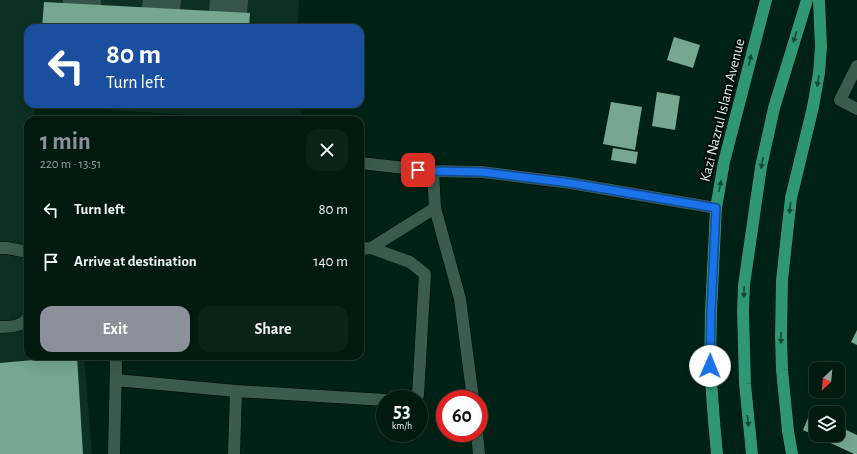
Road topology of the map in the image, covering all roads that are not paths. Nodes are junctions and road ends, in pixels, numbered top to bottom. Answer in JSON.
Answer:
{"nodes":[{"id":1,"x":766,"y":0,"type":"edge"},
{"id":2,"x":807,"y":0,"type":"edge"},
{"id":3,"x":819,"y":0,"type":"edge"},
{"id":4,"x":857,"y":66,"type":"edge"},
{"id":5,"x":857,"y":108,"type":"edge"},
{"id":6,"x":364,"y":163,"type":"edge"},
{"id":7,"x":433,"y":171,"type":"junction"},
{"id":8,"x":435,"y":208,"type":"junction"},
{"id":9,"x":716,"y":208,"type":"junction"},
{"id":10,"x":0,"y":248,"type":"edge"},
{"id":11,"x":365,"y":249,"type":"edge"},
{"id":12,"x":24,"y":251,"type":"edge"},
{"id":13,"x":24,"y":322,"type":"edge"},
{"id":14,"x":0,"y":327,"type":"edge"},
{"id":15,"x":115,"y":360,"type":"edge"},
{"id":16,"x":116,"y":380,"type":"junction"},
{"id":17,"x":418,"y":390,"type":"edge"},
{"id":18,"x":472,"y":390,"type":"edge"},
{"id":19,"x":236,"y":391,"type":"junction"},
{"id":20,"x":376,"y":399,"type":"edge"},
{"id":21,"x":478,"y":442,"type":"edge"},
{"id":22,"x":114,"y":454,"type":"edge"},
{"id":23,"x":234,"y":454,"type":"edge"},
{"id":24,"x":479,"y":454,"type":"edge"},
{"id":25,"x":717,"y":454,"type":"edge"},
{"id":26,"x":752,"y":454,"type":"edge"},
{"id":27,"x":792,"y":454,"type":"edge"}],
"edges":[{"from":9,"to":1,"type":"main road","name":"Kazi Nazrul Islam Avenue","one_way":true},
{"from":2,"to":26,"type":"main road","one_way":true},
{"from":3,"to":27,"type":"main road","one_way":true},
{"from":4,"to":5,"type":"lane"},
{"from":6,"to":7,"type":"lane"},
{"from":7,"to":8,"type":"lane"},
{"from":7,"to":9,"type":"lane"},
{"from":8,"to":11,"type":"lane"},
{"from":8,"to":18,"type":"lane"},
{"from":9,"to":25,"type":"main road","name":"Kazi Nazrul Islam Avenue"},
{"from":10,"to":12,"type":"lane"},
{"from":11,"to":17,"type":"lane"},
{"from":13,"to":14,"type":"lane"},
{"from":15,"to":16,"type":"lane"},
{"from":16,"to":19,"type":"lane"},
{"from":16,"to":22,"type":"lane"},
{"from":19,"to":20,"type":"lane"},
{"from":19,"to":23,"type":"lane"},
{"from":21,"to":24,"type":"lane"}]}
